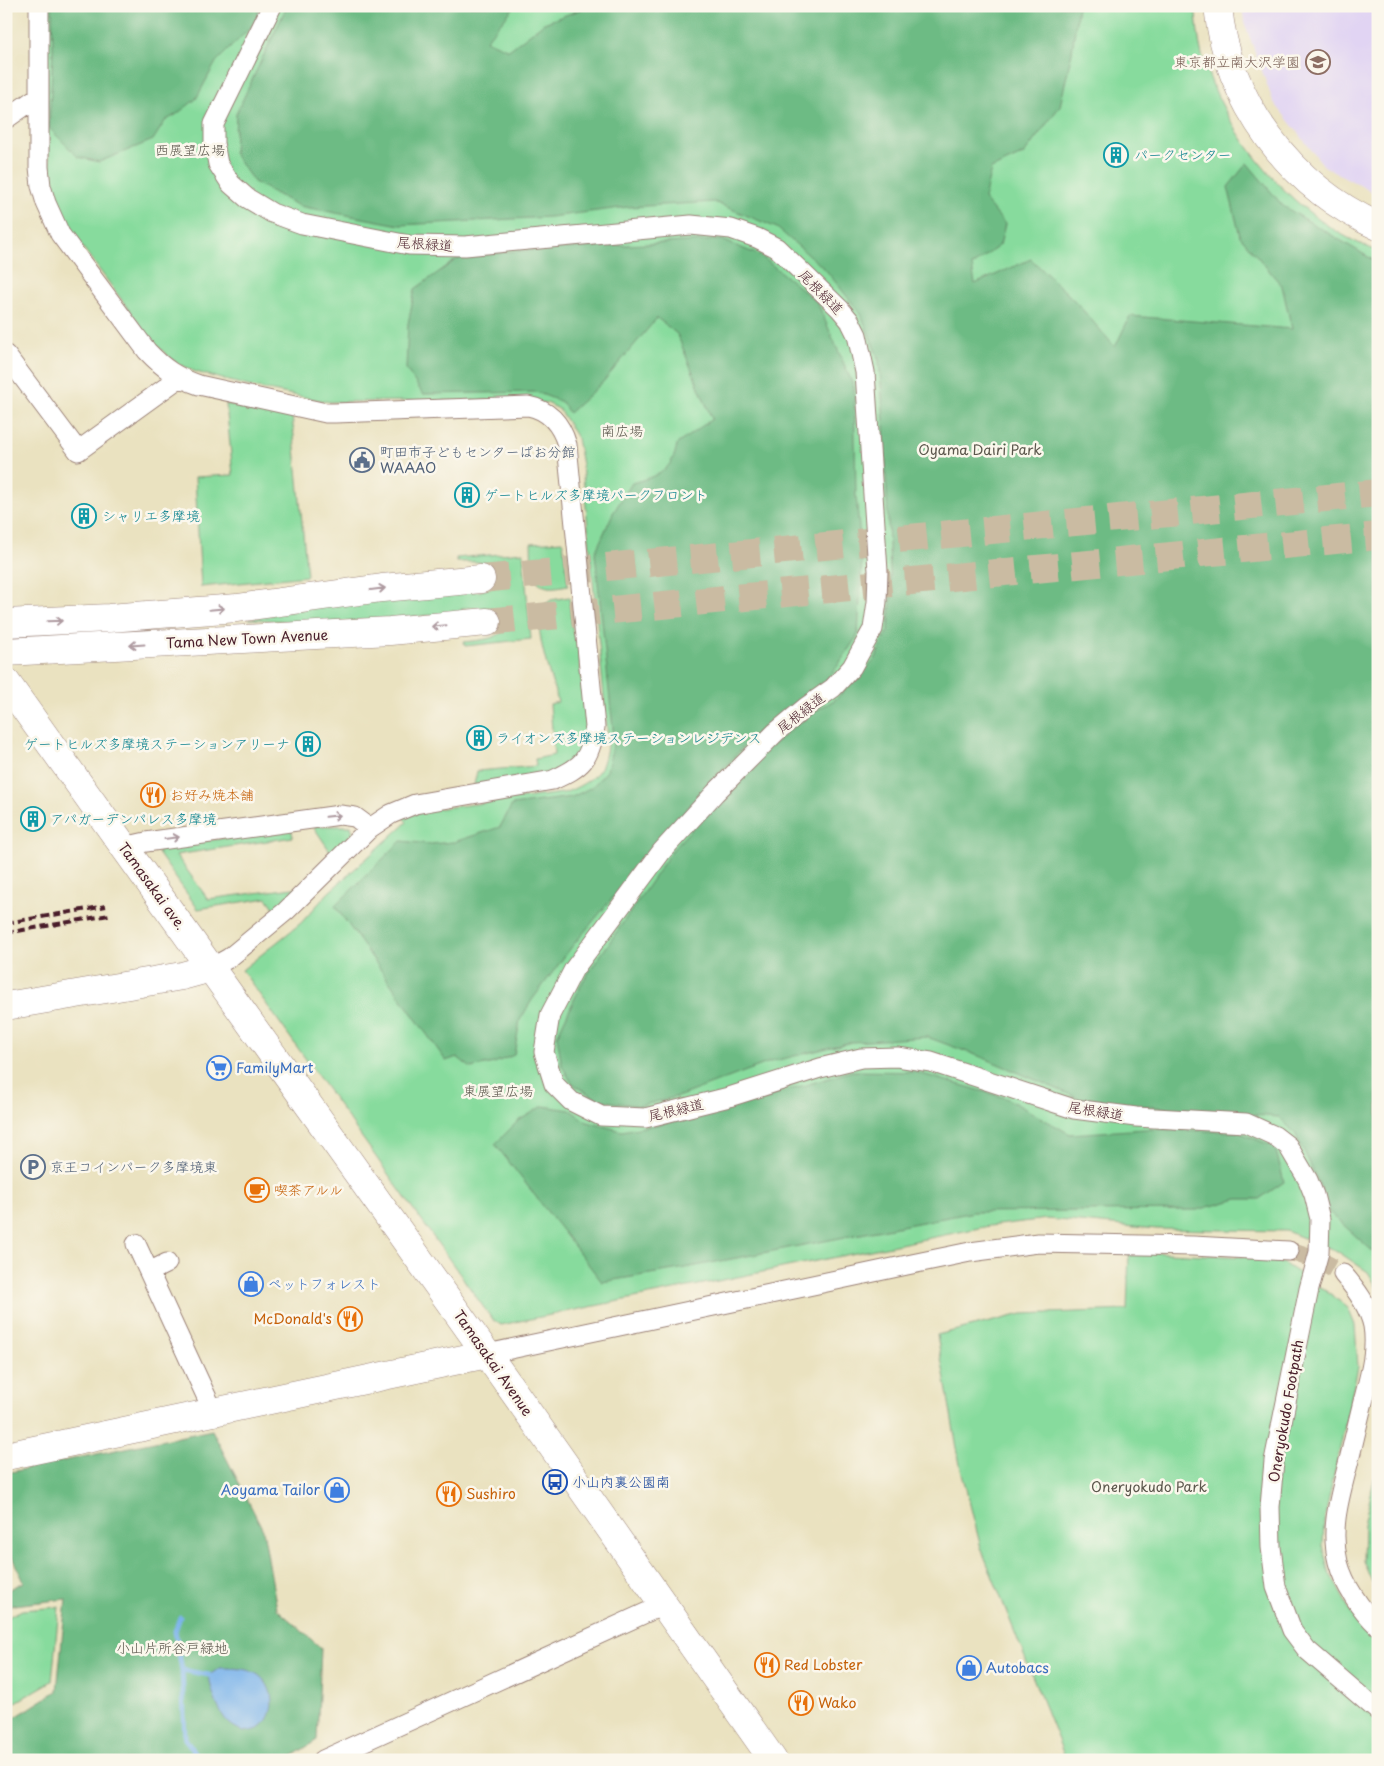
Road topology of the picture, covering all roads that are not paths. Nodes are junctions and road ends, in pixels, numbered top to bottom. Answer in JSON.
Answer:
{"nodes":[{"id":1,"x":39,"y":6,"type":"edge"},
{"id":2,"x":272,"y":6,"type":"edge"},
{"id":3,"x":1218,"y":6,"type":"edge"},
{"id":4,"x":39,"y":96,"type":"junction"},
{"id":5,"x":6,"y":119,"type":"edge"},
{"id":6,"x":1378,"y":226,"type":"edge"},
{"id":7,"x":6,"y":354,"type":"edge"},
{"id":8,"x":179,"y":378,"type":"junction"},
{"id":9,"x":481,"y":579,"type":"tunnel mouth"},
{"id":10,"x":487,"y":622,"type":"tunnel mouth"},
{"id":11,"x":6,"y":623,"type":"edge"},
{"id":12,"x":6,"y":652,"type":"edge"},
{"id":13,"x":6,"y":682,"type":"edge"},
{"id":14,"x":370,"y":828,"type":"junction"},
{"id":15,"x":124,"y":847,"type":"junction"},
{"id":16,"x":211,"y":968,"type":"junction"},
{"id":17,"x":6,"y":1006,"type":"edge"},
{"id":18,"x":136,"y":1244,"type":"dead end"},
{"id":19,"x":1289,"y":1251,"type":"tunnel mouth"},
{"id":20,"x":167,"y":1264,"type":"dead end"},
{"id":21,"x":149,"y":1272,"type":"junction"},
{"id":22,"x":1343,"y":1274,"type":"tunnel mouth"},
{"id":23,"x":487,"y":1354,"type":"junction"},
{"id":24,"x":214,"y":1412,"type":"junction"},
{"id":25,"x":6,"y":1456,"type":"edge"},
{"id":26,"x":663,"y":1605,"type":"junction"},
{"id":27,"x":1378,"y":1626,"type":"edge"},
{"id":28,"x":1378,"y":1711,"type":"edge"},
{"id":29,"x":323,"y":1760,"type":"edge"},
{"id":30,"x":773,"y":1760,"type":"edge"}],
"edges":[{"from":1,"to":4,"type":"street"},
{"from":2,"to":28,"type":"street","name":"尾根緑道"},
{"from":3,"to":6,"type":"street"},
{"from":4,"to":5,"type":"street"},
{"from":4,"to":8,"type":"street"},
{"from":7,"to":8,"type":"street"},
{"from":8,"to":14,"type":"street"},
{"from":11,"to":9,"type":"street","one_way":true},
{"from":10,"to":12,"type":"street","name":"Tama New Town Avenue","one_way":true},
{"from":13,"to":15,"type":"street","name":"Tamasakai ave."},
{"from":15,"to":14,"type":"street","one_way":true},
{"from":14,"to":16,"type":"street"},
{"from":15,"to":16,"type":"street","name":"Tamasakai ave."},
{"from":16,"to":17,"type":"street"},
{"from":16,"to":23,"type":"street","name":"Tamasakai Avenue"},
{"from":18,"to":21,"type":"street"},
{"from":19,"to":23,"type":"street"},
{"from":20,"to":21,"type":"street"},
{"from":21,"to":24,"type":"street"},
{"from":22,"to":27,"type":"street"},
{"from":23,"to":24,"type":"street"},
{"from":23,"to":26,"type":"street","name":"Tamasakai Avenue"},
{"from":24,"to":25,"type":"street"},
{"from":26,"to":29,"type":"street"},
{"from":26,"to":30,"type":"street","name":"Tamasakai Avenue"}]}
